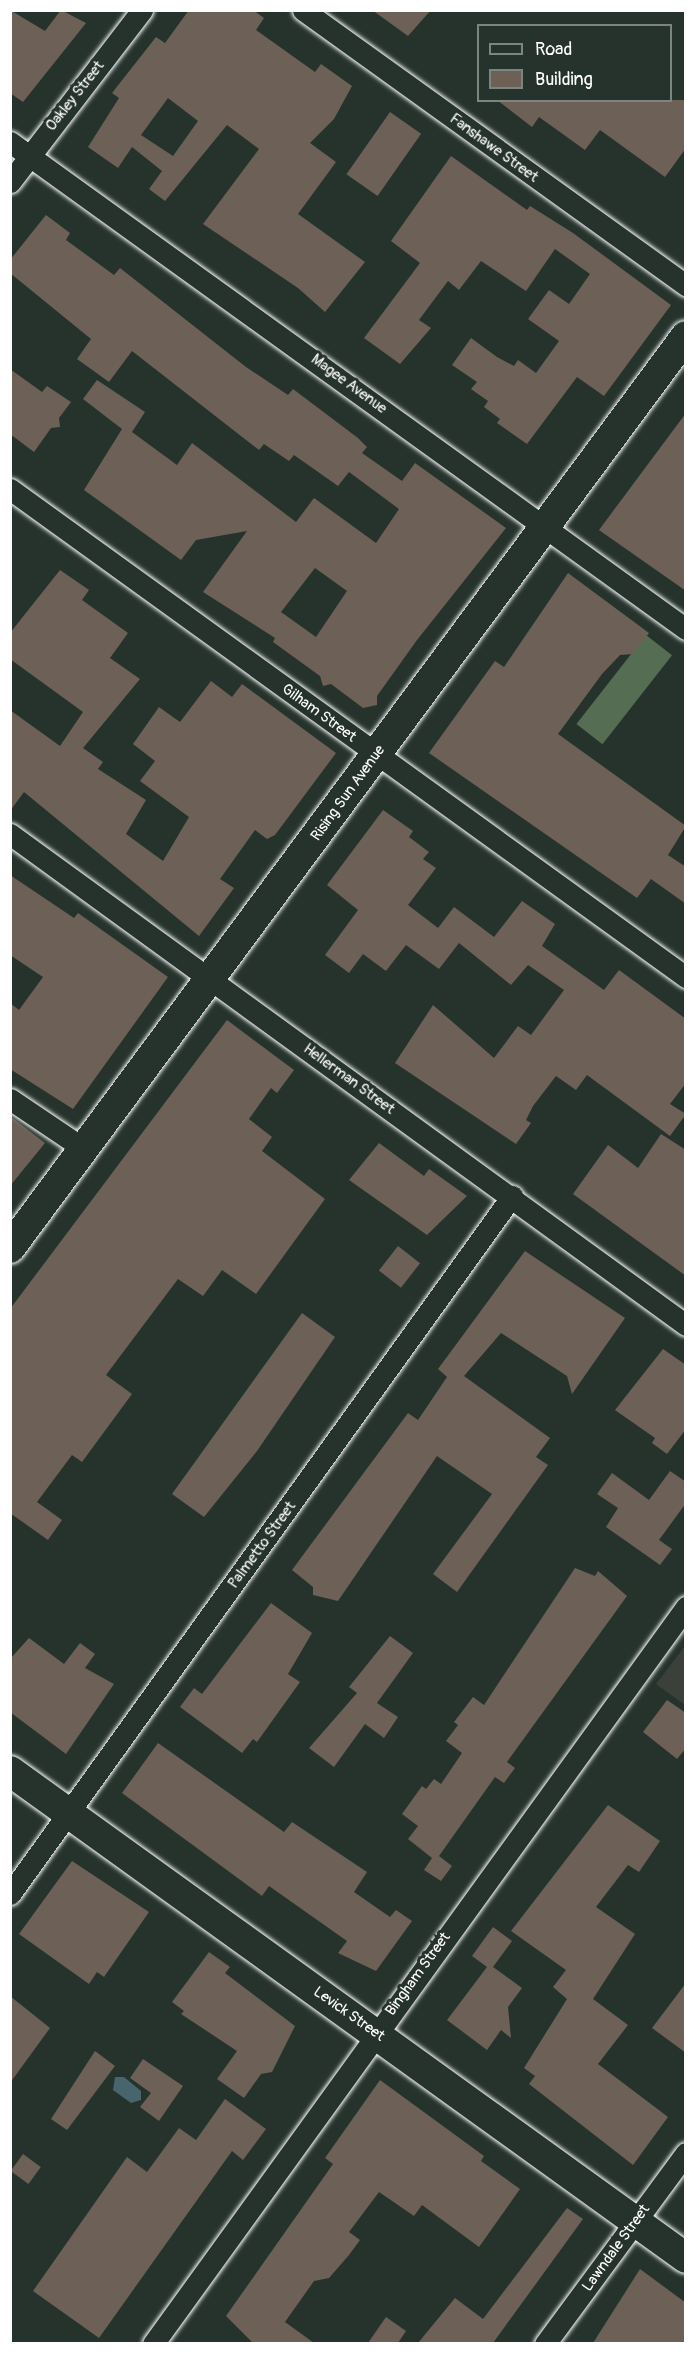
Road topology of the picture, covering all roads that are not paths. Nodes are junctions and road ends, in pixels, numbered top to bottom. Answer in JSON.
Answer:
{"nodes":[{"id":1,"x":142,"y":10,"type":"edge"},
{"id":2,"x":303,"y":10,"type":"edge"},
{"id":3,"x":10,"y":142,"type":"edge"},
{"id":4,"x":29,"y":156,"type":"junction"},
{"id":5,"x":10,"y":182,"type":"edge"},
{"id":6,"x":686,"y":285,"type":"edge"},
{"id":7,"x":686,"y":336,"type":"edge"},
{"id":8,"x":10,"y":489,"type":"edge"},
{"id":9,"x":547,"y":527,"type":"junction"},
{"id":10,"x":686,"y":629,"type":"edge"},
{"id":11,"x":376,"y":754,"type":"junction"},
{"id":12,"x":10,"y":834,"type":"edge"},
{"id":13,"x":686,"y":977,"type":"edge"},
{"id":14,"x":212,"y":980,"type":"junction"},
{"id":15,"x":10,"y":1099,"type":"edge"},
{"id":16,"x":84,"y":1149,"type":"junction"},
{"id":17,"x":512,"y":1196,"type":"junction"},
{"id":18,"x":10,"y":1248,"type":"edge"},
{"id":19,"x":686,"y":1325,"type":"edge"},
{"id":20,"x":686,"y":1606,"type":"edge"},
{"id":21,"x":10,"y":1771,"type":"edge"},
{"id":22,"x":69,"y":1815,"type":"junction"},
{"id":23,"x":10,"y":1894,"type":"edge"},
{"id":24,"x":375,"y":2032,"type":"junction"},
{"id":25,"x":686,"y":2152,"type":"edge"},
{"id":26,"x":635,"y":2223,"type":"junction"},
{"id":27,"x":686,"y":2258,"type":"edge"},
{"id":28,"x":153,"y":2343,"type":"edge"},
{"id":29,"x":545,"y":2343,"type":"edge"}],
"edges":[{"from":1,"to":4,"type":"street","name":"Oakley Street"},
{"from":2,"to":6,"type":"street","name":"Fanshawe Street"},
{"from":3,"to":4,"type":"street","name":"Magee Avenue"},
{"from":4,"to":5,"type":"street","name":"Oakley Street"},
{"from":4,"to":9,"type":"street","name":"Magee Avenue"},
{"from":7,"to":9,"type":"main road","name":"Rising Sun Avenue"},
{"from":8,"to":11,"type":"street","name":"Gilham Street"},
{"from":9,"to":10,"type":"street","name":"Magee Avenue"},
{"from":9,"to":11,"type":"main road","name":"Rising Sun Avenue"},
{"from":11,"to":13,"type":"street","name":"Gilham Street"},
{"from":11,"to":14,"type":"main road","name":"Rising Sun Avenue"},
{"from":12,"to":14,"type":"street","name":"Hellerman Street"},
{"from":14,"to":16,"type":"main road","name":"Rising Sun Avenue"},
{"from":14,"to":17,"type":"street","name":"Hellerman Street"},
{"from":15,"to":16,"type":"street"},
{"from":16,"to":18,"type":"main road","name":"Rising Sun Avenue"},
{"from":17,"to":19,"type":"street","name":"Hellerman Street"},
{"from":17,"to":22,"type":"street","name":"Palmetto Street"},
{"from":20,"to":24,"type":"street","name":"Bingham Street"},
{"from":21,"to":22,"type":"main road","name":"Levick Street"},
{"from":22,"to":23,"type":"street","name":"Palmetto Street"},
{"from":22,"to":24,"type":"main road","name":"Levick Street"},
{"from":24,"to":26,"type":"main road","name":"Levick Street"},
{"from":24,"to":28,"type":"street","name":"Bingham Street"},
{"from":25,"to":26,"type":"street","name":"Lawndale Street"},
{"from":26,"to":27,"type":"main road","name":"Levick Street"},
{"from":26,"to":29,"type":"street","name":"Lawndale Street"}]}
